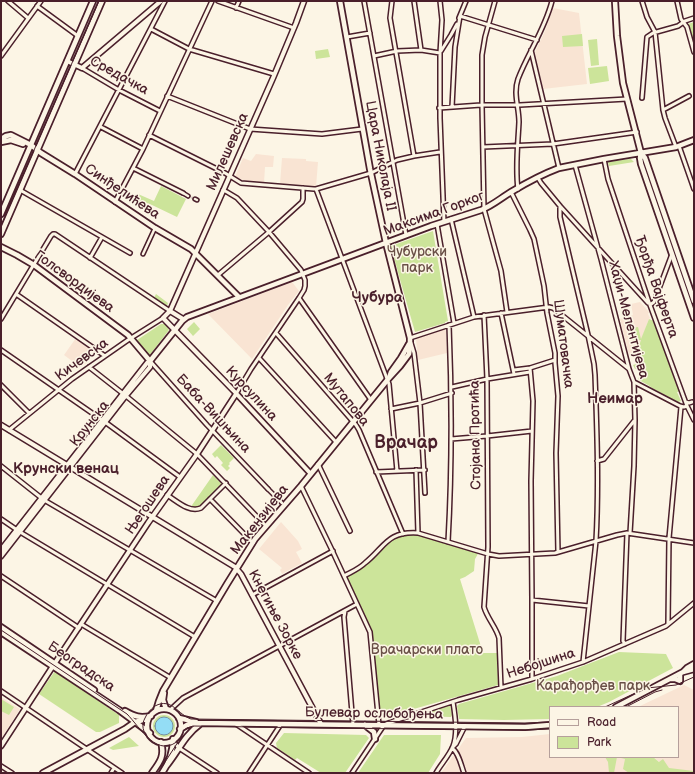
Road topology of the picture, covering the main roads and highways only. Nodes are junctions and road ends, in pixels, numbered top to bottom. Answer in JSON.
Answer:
{"nodes":[{"id":1,"x":93,"y":1,"type":"edge"},
{"id":2,"x":102,"y":1,"type":"edge"},
{"id":3,"x":340,"y":1,"type":"edge"},
{"id":4,"x":615,"y":1,"type":"edge"},
{"id":5,"x":1,"y":140,"type":"edge"},
{"id":6,"x":694,"y":140,"type":"edge"},
{"id":7,"x":30,"y":147,"type":"junction"},
{"id":8,"x":37,"y":150,"type":"junction"},
{"id":9,"x":641,"y":153,"type":"junction"},
{"id":10,"x":1,"y":214,"type":"edge"},
{"id":11,"x":1,"y":234,"type":"edge"},
{"id":12,"x":386,"y":243,"type":"junction"},
{"id":13,"x":1,"y":247,"type":"edge"},
{"id":14,"x":239,"y":297,"type":"junction"},
{"id":15,"x":694,"y":301,"type":"edge"},
{"id":16,"x":694,"y":318,"type":"edge"},
{"id":17,"x":183,"y":319,"type":"joint"},
{"id":18,"x":131,"y":338,"type":"joint"},
{"id":19,"x":410,"y":340,"type":"junction"},
{"id":20,"x":407,"y":356,"type":"junction"},
{"id":21,"x":414,"y":357,"type":"road end"},
{"id":22,"x":150,"y":361,"type":"joint"},
{"id":23,"x":388,"y":379,"type":"junction"},
{"id":24,"x":1,"y":627,"type":"edge"},
{"id":25,"x":1,"y":632,"type":"edge"},
{"id":26,"x":694,"y":664,"type":"edge"},
{"id":27,"x":54,"y":665,"type":"junction"},
{"id":28,"x":694,"y":669,"type":"edge"},
{"id":29,"x":682,"y":673,"type":"junction"},
{"id":30,"x":166,"y":687,"type":"junction"},
{"id":31,"x":618,"y":706,"type":"edge"},
{"id":32,"x":168,"y":710,"type":"junction"},
{"id":33,"x":156,"y":711,"type":"junction"},
{"id":34,"x":128,"y":716,"type":"junction"},
{"id":35,"x":150,"y":717,"type":"junction"},
{"id":36,"x":179,"y":718,"type":"junction"},
{"id":37,"x":135,"y":722,"type":"junction"},
{"id":38,"x":200,"y":723,"type":"junction"},
{"id":39,"x":365,"y":725,"type":"junction"},
{"id":40,"x":549,"y":725,"type":"edge"},
{"id":41,"x":142,"y":728,"type":"junction"},
{"id":42,"x":125,"y":729,"type":"junction"},
{"id":43,"x":180,"y":729,"type":"junction"},
{"id":44,"x":150,"y":733,"type":"junction"},
{"id":45,"x":375,"y":739,"type":"road end"},
{"id":46,"x":173,"y":740,"type":"junction"},
{"id":47,"x":160,"y":742,"type":"junction"},
{"id":48,"x":167,"y":765,"type":"junction"},
{"id":49,"x":43,"y":773,"type":"edge"},
{"id":50,"x":152,"y":773,"type":"edge"},
{"id":51,"x":162,"y":773,"type":"edge"}],
"edges":[{"from":1,"to":7,"type":"main road"},
{"from":2,"to":8,"type":"main road"},
{"from":3,"to":12,"type":"main road","name":"Цара Николаја II"},
{"from":4,"to":9,"type":"main road"},
{"from":5,"to":7,"type":"main road","name":"Синђелићева"},
{"from":6,"to":9,"type":"main road","name":"Максима Горког"},
{"from":7,"to":8,"type":"main road","name":"Синђелићева"},
{"from":7,"to":10,"type":"main road"},
{"from":8,"to":11,"type":"main road"},
{"from":8,"to":14,"type":"main road","name":"Синђелићева"},
{"from":9,"to":12,"type":"main road","name":"Максима Горког"},
{"from":9,"to":15,"type":"main road"},
{"from":9,"to":16,"type":"main road"},
{"from":12,"to":14,"type":"main road","name":"Максима Горког"},
{"from":12,"to":19,"type":"main road","name":"Цара Николаја II"},
{"from":13,"to":18,"type":"main road","name":"Голсвордијева"},
{"from":14,"to":17,"type":"main road","name":"Максима Горког"},
{"from":17,"to":22,"type":"main road","name":"Крунска"},
{"from":18,"to":22,"type":"main road","name":"Баба-Вишњина"},
{"from":19,"to":20,"type":"main road","name":"Макензијева"},
{"from":19,"to":23,"type":"main road","name":"Макензијева"},
{"from":20,"to":21,"type":"main road"},
{"from":20,"to":23,"type":"main road","name":"Макензијева"},
{"from":23,"to":30,"type":"main road","name":"Макензијева"},
{"from":24,"to":27,"type":"main road","name":"Београдска"},
{"from":25,"to":27,"type":"main road","name":"Београдска"},
{"from":26,"to":29,"type":"main road"},
{"from":27,"to":34,"type":"main road","name":"Београдска"},
{"from":27,"to":35,"type":"main road","name":"Београдска"},
{"from":28,"to":29,"type":"main road"},
{"from":29,"to":31,"type":"main road"},
{"from":30,"to":32,"type":"main road","name":"Макензијева"},
{"from":30,"to":33,"type":"main road","name":"Макензијева"},
{"from":32,"to":33,"type":"main road"},
{"from":32,"to":36,"type":"main road"},
{"from":33,"to":35,"type":"main road"},
{"from":34,"to":37,"type":"main road","name":"Београдска"},
{"from":34,"to":42,"type":"main road"},
{"from":35,"to":37,"type":"main road"},
{"from":35,"to":44,"type":"main road"},
{"from":36,"to":38,"type":"main road","name":"Булевар ослобођења"},
{"from":36,"to":43,"type":"main road"},
{"from":37,"to":41,"type":"main road","name":"Београдска"},
{"from":37,"to":42,"type":"main road"},
{"from":38,"to":39,"type":"main road","name":"Булевар ослобођења"},
{"from":38,"to":43,"type":"main road","name":"Булевар ослобођења"},
{"from":38,"to":48,"type":"main road"},
{"from":39,"to":40,"type":"main road","name":"Булевар ослобођења"},
{"from":39,"to":45,"type":"main road"},
{"from":41,"to":42,"type":"main road"},
{"from":41,"to":44,"type":"main road","name":"Београдска"},
{"from":42,"to":49,"type":"main road"},
{"from":43,"to":46,"type":"main road"},
{"from":44,"to":47,"type":"main road"},
{"from":46,"to":47,"type":"main road"},
{"from":46,"to":48,"type":"main road"},
{"from":47,"to":50,"type":"main road"},
{"from":48,"to":51,"type":"main road"}]}
